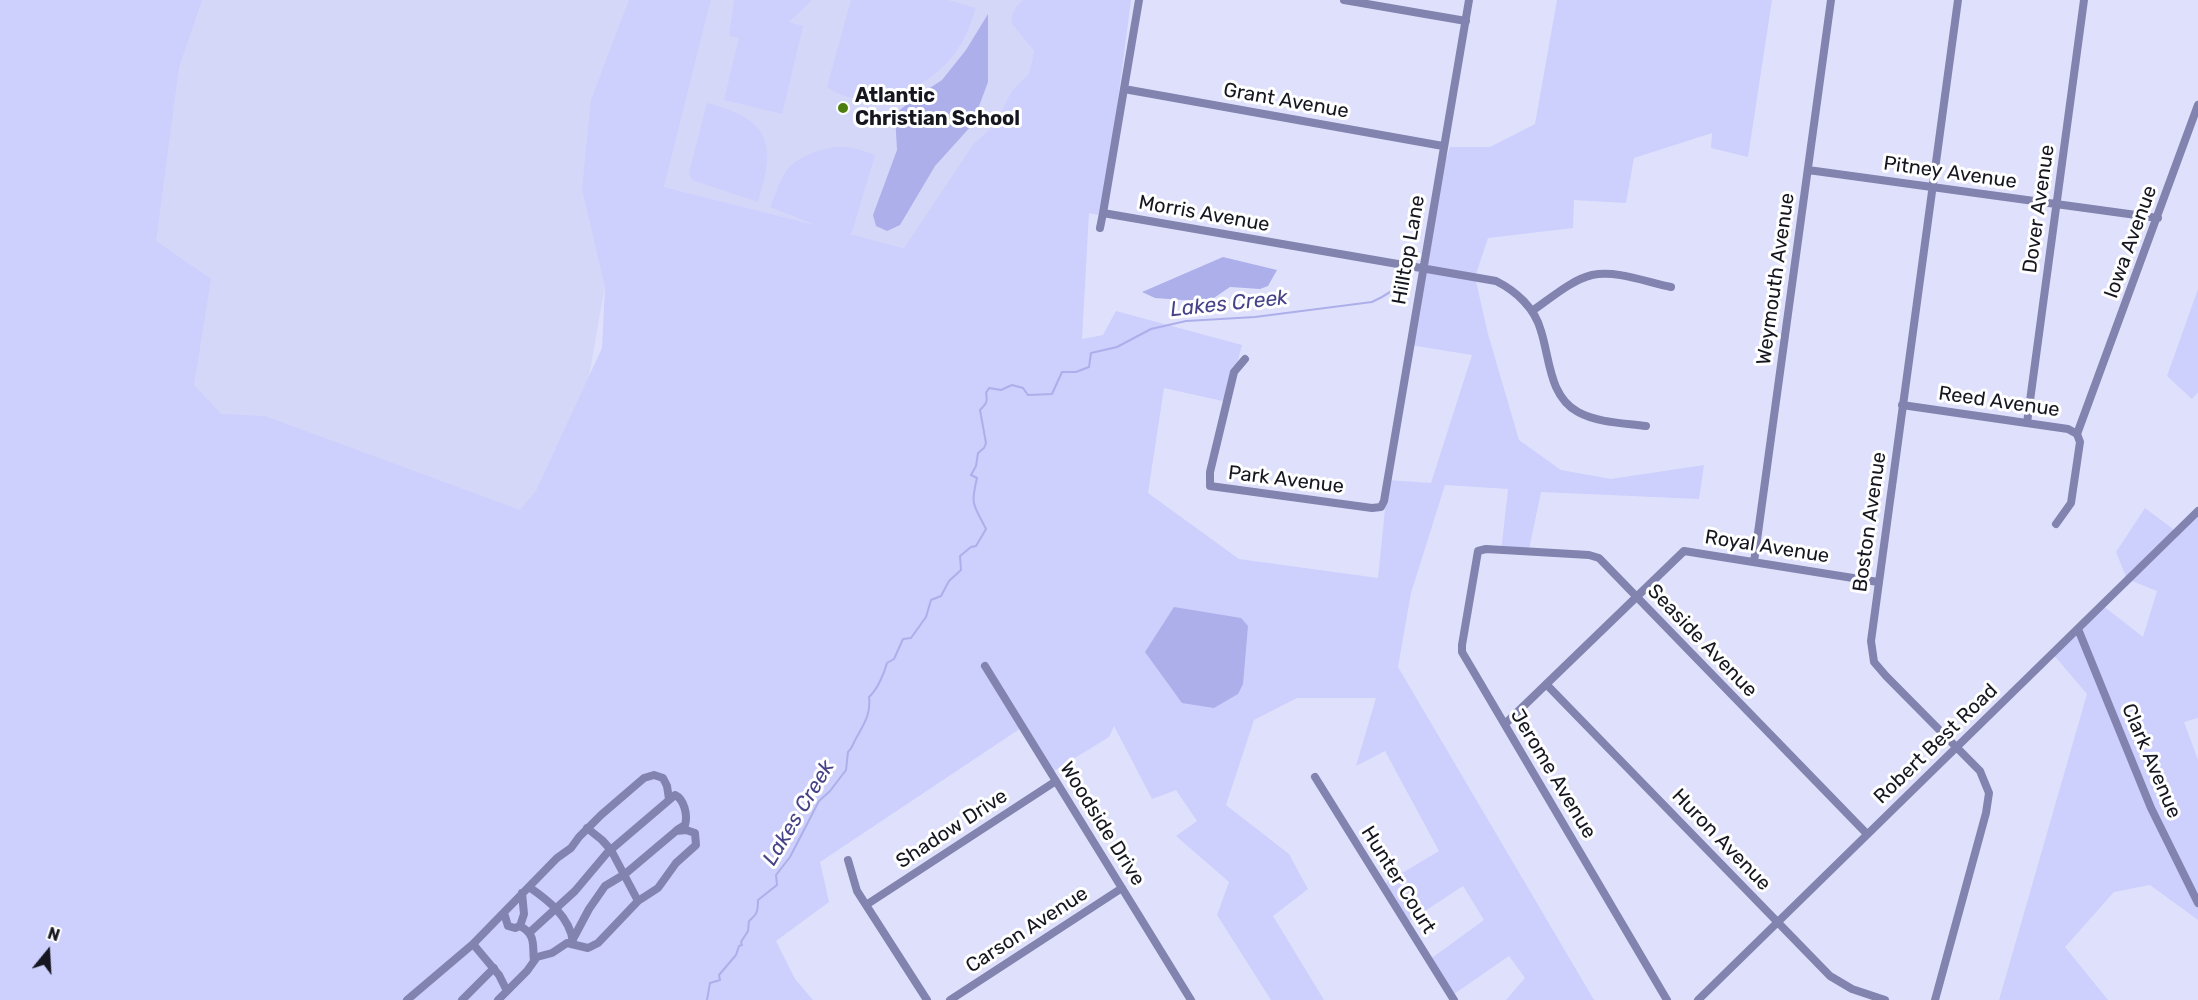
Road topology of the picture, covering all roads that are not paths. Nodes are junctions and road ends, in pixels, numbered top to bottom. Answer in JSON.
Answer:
{"nodes":[{"id":1,"x":1139,"y":0,"type":"edge"},
{"id":2,"x":1344,"y":0,"type":"edge"},
{"id":3,"x":1469,"y":0,"type":"edge"},
{"id":4,"x":1831,"y":0,"type":"edge"},
{"id":5,"x":1958,"y":0,"type":"edge"},
{"id":6,"x":2084,"y":0,"type":"edge"},
{"id":7,"x":1466,"y":21,"type":"junction"},
{"id":8,"x":1124,"y":89,"type":"junction"},
{"id":9,"x":2198,"y":105,"type":"edge"},
{"id":10,"x":1443,"y":146,"type":"junction"},
{"id":11,"x":1808,"y":170,"type":"junction"},
{"id":12,"x":1932,"y":187,"type":"junction"},
{"id":13,"x":2057,"y":204,"type":"junction"},
{"id":14,"x":1103,"y":213,"type":"junction"},
{"id":15,"x":2158,"y":218,"type":"junction"},
{"id":16,"x":1100,"y":228,"type":"dead end"},
{"id":17,"x":1424,"y":268,"type":"junction"},
{"id":18,"x":1671,"y":287,"type":"dead end"},
{"id":19,"x":1532,"y":312,"type":"junction"},
{"id":20,"x":1245,"y":359,"type":"dead end"},
{"id":21,"x":2094,"y":389,"type":"joint"},
{"id":22,"x":1902,"y":405,"type":"junction"},
{"id":23,"x":2027,"y":423,"type":"junction"},
{"id":24,"x":1646,"y":426,"type":"dead end"},
{"id":25,"x":2077,"y":434,"type":"junction"},
{"id":26,"x":1382,"y":505,"type":"joint"},
{"id":27,"x":2198,"y":511,"type":"edge"},
{"id":28,"x":2056,"y":524,"type":"dead end"},
{"id":29,"x":1478,"y":551,"type":"joint"},
{"id":30,"x":1754,"y":562,"type":"junction"},
{"id":31,"x":1878,"y":582,"type":"junction"},
{"id":32,"x":1636,"y":596,"type":"junction"},
{"id":33,"x":2078,"y":629,"type":"junction"},
{"id":34,"x":985,"y":666,"type":"dead end"},
{"id":35,"x":1545,"y":684,"type":"junction"},
{"id":36,"x":1504,"y":724,"type":"junction"},
{"id":37,"x":1957,"y":747,"type":"junction"},
{"id":38,"x":1315,"y":777,"type":"dead end"},
{"id":39,"x":1056,"y":781,"type":"junction"},
{"id":40,"x":669,"y":799,"type":"junction"},
{"id":41,"x":587,"y":828,"type":"junction"},
{"id":42,"x":676,"y":831,"type":"junction"},
{"id":43,"x":1867,"y":834,"type":"junction"},
{"id":44,"x":611,"y":850,"type":"junction"},
{"id":45,"x":848,"y":860,"type":"dead end"},
{"id":46,"x":625,"y":874,"type":"junction"},
{"id":47,"x":529,"y":887,"type":"junction"},
{"id":48,"x":1122,"y":888,"type":"junction"},
{"id":49,"x":522,"y":893,"type":"junction"},
{"id":50,"x":638,"y":901,"type":"junction"},
{"id":51,"x":2198,"y":903,"type":"edge"},
{"id":52,"x":866,"y":905,"type":"junction"},
{"id":53,"x":557,"y":909,"type":"junction"},
{"id":54,"x":504,"y":913,"type":"junction"},
{"id":55,"x":1778,"y":922,"type":"junction"},
{"id":56,"x":520,"y":926,"type":"junction"},
{"id":57,"x":529,"y":933,"type":"junction"},
{"id":58,"x":573,"y":942,"type":"junction"},
{"id":59,"x":473,"y":944,"type":"junction"},
{"id":60,"x":534,"y":961,"type":"junction"},
{"id":61,"x":494,"y":968,"type":"junction"},
{"id":62,"x":507,"y":991,"type":"junction"},
{"id":63,"x":1189,"y":998,"type":"edge"},
{"id":64,"x":407,"y":1000,"type":"edge"},
{"id":65,"x":462,"y":1000,"type":"edge"},
{"id":66,"x":498,"y":1000,"type":"edge"},
{"id":67,"x":927,"y":1000,"type":"edge"},
{"id":68,"x":950,"y":1000,"type":"edge"},
{"id":69,"x":1180,"y":1000,"type":"edge"},
{"id":70,"x":1454,"y":1000,"type":"edge"},
{"id":71,"x":1667,"y":1000,"type":"edge"},
{"id":72,"x":1698,"y":1000,"type":"edge"},
{"id":73,"x":1885,"y":1000,"type":"edge"},
{"id":74,"x":1935,"y":1000,"type":"edge"}],
"edges":[{"from":1,"to":8,"type":"street"},
{"from":2,"to":7,"type":"street"},
{"from":3,"to":7,"type":"street","name":"Hilltop Lane"},
{"from":4,"to":11,"type":"street","name":"Weymouth Avenue"},
{"from":5,"to":12,"type":"street","name":"Boston Avenue"},
{"from":6,"to":13,"type":"street","name":"Dover Avenue"},
{"from":7,"to":10,"type":"street","name":"Hilltop Lane"},
{"from":8,"to":10,"type":"street","name":"Grant Avenue"},
{"from":8,"to":14,"type":"street"},
{"from":9,"to":15,"type":"street","name":"Iowa Avenue"},
{"from":10,"to":17,"type":"street","name":"Hilltop Lane"},
{"from":11,"to":12,"type":"street","name":"Pitney Avenue"},
{"from":11,"to":30,"type":"street","name":"Weymouth Avenue"},
{"from":12,"to":13,"type":"street","name":"Pitney Avenue"},
{"from":12,"to":22,"type":"street","name":"Boston Avenue"},
{"from":13,"to":15,"type":"street","name":"Pitney Avenue"},
{"from":13,"to":23,"type":"street","name":"Dover Avenue"},
{"from":14,"to":16,"type":"street"},
{"from":14,"to":17,"type":"street","name":"Morris Avenue"},
{"from":15,"to":21,"type":"street","name":"Iowa Avenue"},
{"from":17,"to":19,"type":"street","name":"Morris Avenue"},
{"from":17,"to":26,"type":"street","name":"Hilltop Lane"},
{"from":18,"to":19,"type":"street"},
{"from":19,"to":24,"type":"street"},
{"from":20,"to":26,"type":"street","name":"Park Avenue"},
{"from":21,"to":25,"type":"street","name":"Reed Avenue"},
{"from":22,"to":23,"type":"street","name":"Reed Avenue"},
{"from":22,"to":31,"type":"street","name":"Boston Avenue"},
{"from":23,"to":25,"type":"street","name":"Reed Avenue"},
{"from":25,"to":28,"type":"street"},
{"from":27,"to":33,"type":"street","name":"Robert Best Road"},
{"from":29,"to":32,"type":"street","name":"Seaside Avenue"},
{"from":29,"to":36,"type":"street","name":"Jerome Avenue"},
{"from":30,"to":31,"type":"street","name":"Royal Avenue"},
{"from":30,"to":32,"type":"street","name":"Royal Avenue"},
{"from":31,"to":37,"type":"street","name":"Boston Avenue"},
{"from":32,"to":35,"type":"street","name":"Royal Avenue"},
{"from":32,"to":43,"type":"street","name":"Seaside Avenue"},
{"from":33,"to":37,"type":"street","name":"Robert Best Road"},
{"from":33,"to":51,"type":"street","name":"Clark Avenue"},
{"from":34,"to":39,"type":"street","name":"Woodside Drive"},
{"from":35,"to":36,"type":"street","name":"Royal Avenue"},
{"from":35,"to":55,"type":"street","name":"Huron Avenue"},
{"from":36,"to":71,"type":"street","name":"Jerome Avenue"},
{"from":37,"to":43,"type":"street","name":"Robert Best Road"},
{"from":37,"to":74,"type":"street","name":"Boston Avenue"},
{"from":38,"to":70,"type":"street","name":"Hunter Court"},
{"from":39,"to":48,"type":"street","name":"Woodside Drive"},
{"from":39,"to":52,"type":"street","name":"Shadow Drive"},
{"from":40,"to":41,"type":"street"},
{"from":40,"to":42,"type":"street"},
{"from":40,"to":44,"type":"street"},
{"from":41,"to":44,"type":"street"},
{"from":41,"to":47,"type":"street"},
{"from":42,"to":46,"type":"street"},
{"from":42,"to":50,"type":"street"},
{"from":43,"to":55,"type":"street","name":"Robert Best Road"},
{"from":44,"to":46,"type":"street"},
{"from":44,"to":53,"type":"street"},
{"from":45,"to":52,"type":"street"},
{"from":46,"to":50,"type":"street"},
{"from":46,"to":58,"type":"street"},
{"from":47,"to":49,"type":"street"},
{"from":47,"to":53,"type":"street"},
{"from":48,"to":63,"type":"street","name":"Woodside Drive"},
{"from":48,"to":68,"type":"street","name":"Carson Avenue"},
{"from":49,"to":54,"type":"street"},
{"from":49,"to":56,"type":"street"},
{"from":50,"to":58,"type":"street"},
{"from":52,"to":67,"type":"street"},
{"from":53,"to":57,"type":"street"},
{"from":53,"to":58,"type":"street"},
{"from":54,"to":56,"type":"street"},
{"from":54,"to":59,"type":"street"},
{"from":55,"to":72,"type":"street","name":"Robert Best Road"},
{"from":55,"to":73,"type":"street","name":"Huron Avenue"},
{"from":56,"to":57,"type":"street"},
{"from":57,"to":60,"type":"street"},
{"from":58,"to":60,"type":"street"},
{"from":59,"to":61,"type":"street"},
{"from":59,"to":64,"type":"street"},
{"from":60,"to":62,"type":"street"},
{"from":61,"to":62,"type":"street"},
{"from":61,"to":65,"type":"street"},
{"from":62,"to":66,"type":"street"},
{"from":63,"to":69,"type":"street"}]}
